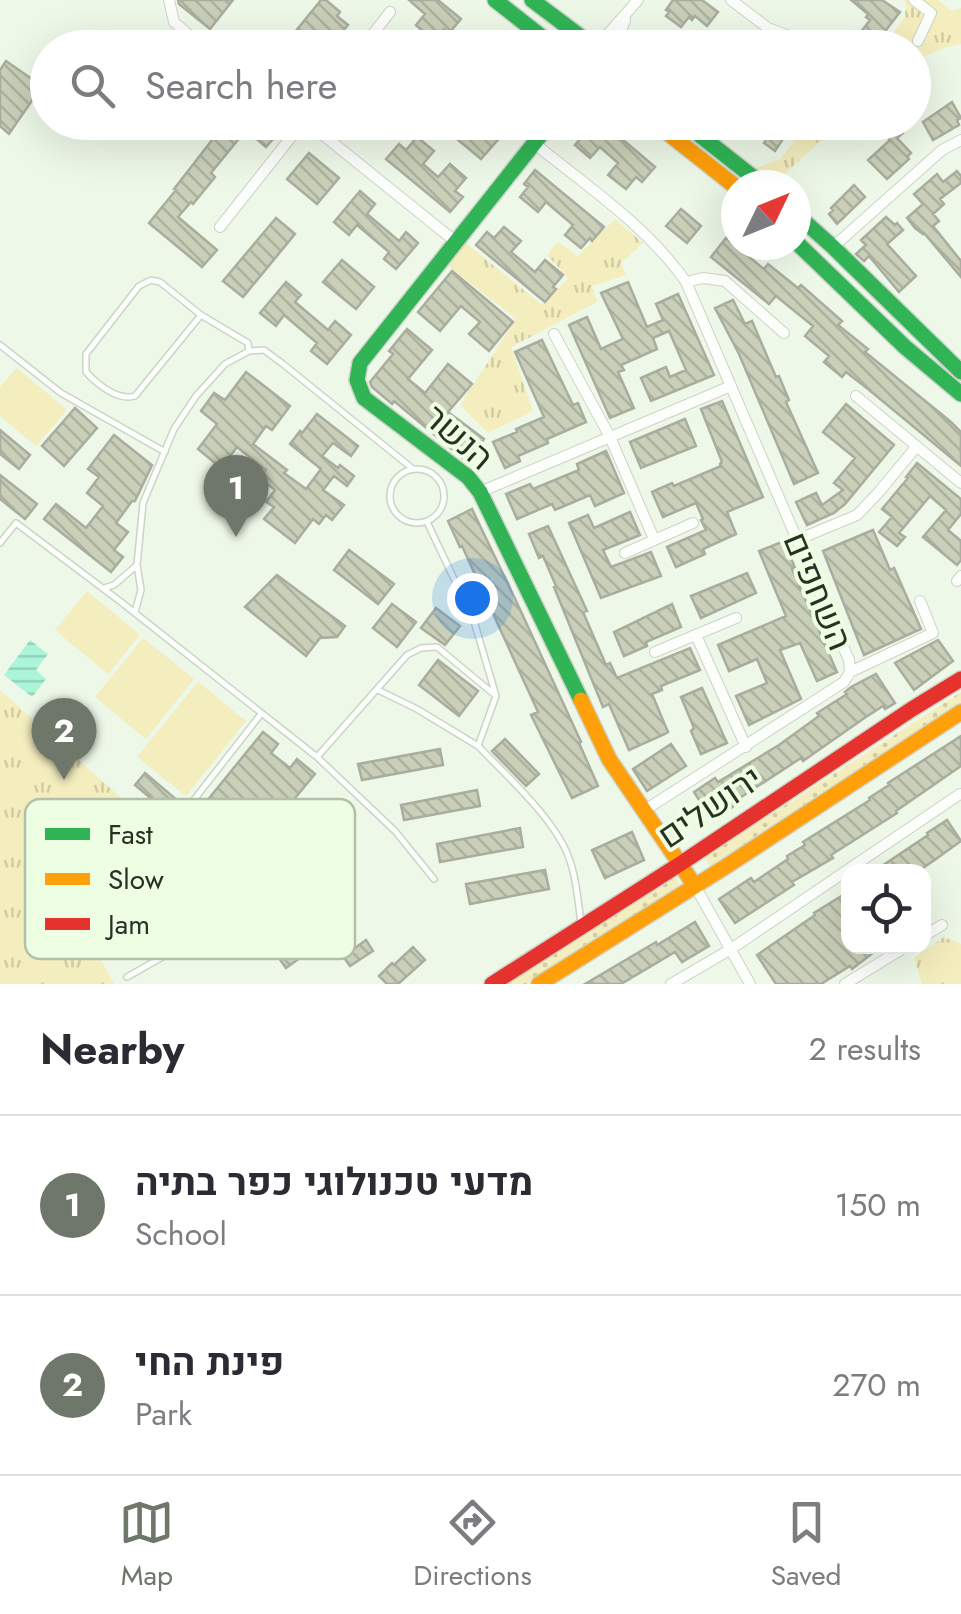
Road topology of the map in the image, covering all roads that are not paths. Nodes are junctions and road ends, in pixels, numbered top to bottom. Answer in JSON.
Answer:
{"nodes":[{"id":1,"x":169,"y":0,"type":"edge"},
{"id":2,"x":495,"y":0,"type":"edge"},
{"id":3,"x":532,"y":0,"type":"edge"},
{"id":4,"x":638,"y":0,"type":"edge"},
{"id":5,"x":731,"y":0,"type":"edge"},
{"id":6,"x":914,"y":0,"type":"edge"},
{"id":7,"x":390,"y":12,"type":"dead end"},
{"id":8,"x":627,"y":14,"type":"junction"},
{"id":9,"x":183,"y":30,"type":"edge"},
{"id":10,"x":376,"y":30,"type":"edge"},
{"id":11,"x":533,"y":30,"type":"edge"},
{"id":12,"x":575,"y":30,"type":"edge"},
{"id":13,"x":612,"y":30,"type":"edge"},
{"id":14,"x":612,"y":30,"type":"edge"},
{"id":15,"x":773,"y":30,"type":"edge"},
{"id":16,"x":923,"y":30,"type":"edge"},
{"id":17,"x":290,"y":140,"type":"edge"},
{"id":18,"x":328,"y":140,"type":"edge"},
{"id":19,"x":537,"y":140,"type":"edge"},
{"id":20,"x":677,"y":140,"type":"edge"},
{"id":21,"x":705,"y":140,"type":"edge"},
{"id":22,"x":961,"y":140,"type":"edge"},
{"id":23,"x":534,"y":144,"type":"junction"},
{"id":24,"x":744,"y":170,"type":"edge"},
{"id":25,"x":721,"y":175,"type":"edge"},
{"id":26,"x":220,"y":227,"type":"dead end"},
{"id":27,"x":811,"y":227,"type":"edge"},
{"id":28,"x":456,"y":242,"type":"junction"},
{"id":29,"x":833,"y":247,"type":"junction"},
{"id":30,"x":811,"y":256,"type":"edge"},
{"id":31,"x":686,"y":282,"type":"junction"},
{"id":32,"x":202,"y":315,"type":"junction"},
{"id":33,"x":554,"y":334,"type":"dead end"},
{"id":34,"x":784,"y":334,"type":"dead end"},
{"id":35,"x":0,"y":344,"type":"edge"},
{"id":36,"x":249,"y":350,"type":"junction"},
{"id":37,"x":961,"y":372,"type":"edge"},
{"id":38,"x":730,"y":386,"type":"junction"},
{"id":39,"x":961,"y":394,"type":"edge"},
{"id":40,"x":856,"y":396,"type":"dead end"},
{"id":41,"x":610,"y":437,"type":"junction"},
{"id":42,"x":916,"y":446,"type":"junction"},
{"id":43,"x":165,"y":452,"type":"junction"},
{"id":44,"x":412,"y":469,"type":"junction"},
{"id":45,"x":961,"y":482,"type":"edge"},
{"id":46,"x":480,"y":492,"type":"junction"},
{"id":47,"x":427,"y":522,"type":"junction"},
{"id":48,"x":692,"y":523,"type":"dead end"},
{"id":49,"x":654,"y":539,"type":"junction"},
{"id":50,"x":797,"y":540,"type":"junction"},
{"id":51,"x":0,"y":543,"type":"edge"},
{"id":52,"x":625,"y":553,"type":"dead end"},
{"id":53,"x":137,"y":564,"type":"junction"},
{"id":54,"x":126,"y":576,"type":"junction"},
{"id":55,"x":140,"y":583,"type":"junction"},
{"id":56,"x":114,"y":585,"type":"junction"},
{"id":57,"x":103,"y":588,"type":"junction"},
{"id":58,"x":920,"y":601,"type":"dead end"},
{"id":59,"x":121,"y":602,"type":"junction"},
{"id":60,"x":136,"y":602,"type":"junction"},
{"id":61,"x":135,"y":614,"type":"junction"},
{"id":62,"x":736,"y":618,"type":"dead end"},
{"id":63,"x":696,"y":635,"type":"junction"},
{"id":64,"x":656,"y":652,"type":"dead end"},
{"id":65,"x":850,"y":672,"type":"junction"},
{"id":66,"x":961,"y":679,"type":"edge"},
{"id":67,"x":378,"y":690,"type":"junction"},
{"id":68,"x":496,"y":696,"type":"junction"},
{"id":69,"x":961,"y":712,"type":"edge"},
{"id":70,"x":261,"y":714,"type":"junction"},
{"id":71,"x":478,"y":746,"type":"junction"},
{"id":72,"x":746,"y":747,"type":"junction"},
{"id":73,"x":317,"y":756,"type":"junction"},
{"id":74,"x":960,"y":794,"type":"edge"},
{"id":75,"x":195,"y":799,"type":"edge"},
{"id":76,"x":644,"y":810,"type":"junction"},
{"id":77,"x":680,"y":864,"type":"junction"},
{"id":78,"x":434,"y":879,"type":"dead end"},
{"id":79,"x":694,"y":886,"type":"junction"},
{"id":80,"x":942,"y":925,"type":"dead end"},
{"id":81,"x":581,"y":926,"type":"junction"},
{"id":82,"x":931,"y":932,"type":"edge"},
{"id":83,"x":730,"y":949,"type":"junction"},
{"id":84,"x":894,"y":954,"type":"edge"},
{"id":85,"x":159,"y":959,"type":"edge"},
{"id":86,"x":127,"y":977,"type":"dead end"},
{"id":87,"x":676,"y":983,"type":"edge"},
{"id":88,"x":492,"y":984,"type":"edge"},
{"id":89,"x":540,"y":984,"type":"edge"},
{"id":90,"x":750,"y":984,"type":"edge"},
{"id":91,"x":844,"y":984,"type":"edge"}],
"edges":[{"from":1,"to":9,"type":"street"},
{"from":2,"to":11,"type":"street"},
{"from":3,"to":12,"type":"street"},
{"from":4,"to":8,"type":"street"},
{"from":5,"to":15,"type":"street"},
{"from":6,"to":16,"type":"street"},
{"from":7,"to":10,"type":"street"},
{"from":8,"to":13,"type":"street"},
{"from":8,"to":14,"type":"street"},
{"from":17,"to":26,"type":"street"},
{"from":18,"to":28,"type":"street"},
{"from":19,"to":23,"type":"street","name":"הנשר"},
{"from":20,"to":25,"type":"street"},
{"from":21,"to":24,"type":"street"},
{"from":22,"to":29,"type":"street"},
{"from":23,"to":28,"type":"street","name":"הנשר"},
{"from":23,"to":31,"type":"street","name":"השחפים"},
{"from":27,"to":29,"type":"street"},
{"from":28,"to":46,"type":"street","name":"הנשר"},
{"from":29,"to":37,"type":"street"},
{"from":30,"to":39,"type":"street"},
{"from":31,"to":34,"type":"street"},
{"from":31,"to":38,"type":"street","name":"השחפים"},
{"from":32,"to":32,"type":"lane"},
{"from":32,"to":36,"type":"lane"},
{"from":33,"to":41,"type":"street"},
{"from":35,"to":43,"type":"lane"},
{"from":36,"to":43,"type":"lane"},
{"from":36,"to":44,"type":"lane"},
{"from":38,"to":41,"type":"street"},
{"from":38,"to":50,"type":"street","name":"השחפים"},
{"from":40,"to":42,"type":"street"},
{"from":41,"to":46,"type":"street"},
{"from":41,"to":49,"type":"street"},
{"from":42,"to":45,"type":"street"},
{"from":42,"to":50,"type":"street"},
{"from":43,"to":53,"type":"lane"},
{"from":44,"to":47,"type":"lane"},
{"from":44,"to":47,"type":"lane"},
{"from":46,"to":76,"type":"street","name":"הנשר"},
{"from":47,"to":68,"type":"lane"},
{"from":48,"to":49,"type":"street"},
{"from":49,"to":52,"type":"street"},
{"from":50,"to":65,"type":"street","name":"השחפים"},
{"from":51,"to":57,"type":"lane"},
{"from":53,"to":54,"type":"lane"},
{"from":53,"to":55,"type":"lane"},
{"from":54,"to":55,"type":"lane"},
{"from":54,"to":56,"type":"lane"},
{"from":55,"to":60,"type":"lane"},
{"from":56,"to":57,"type":"lane"},
{"from":56,"to":59,"type":"lane"},
{"from":57,"to":59,"type":"lane"},
{"from":58,"to":65,"type":"street"},
{"from":59,"to":60,"type":"lane"},
{"from":59,"to":61,"type":"lane"},
{"from":60,"to":61,"type":"lane"},
{"from":61,"to":70,"type":"lane"},
{"from":62,"to":63,"type":"street"},
{"from":63,"to":64,"type":"street"},
{"from":63,"to":72,"type":"street"},
{"from":65,"to":72,"type":"street","name":"השחפים"},
{"from":66,"to":77,"type":"street","name":"ירושלים"},
{"from":67,"to":68,"type":"lane"},
{"from":67,"to":71,"type":"lane"},
{"from":67,"to":73,"type":"lane"},
{"from":68,"to":71,"type":"lane"},
{"from":69,"to":79,"type":"street","name":"ירושלים"},
{"from":70,"to":73,"type":"lane"},
{"from":70,"to":75,"type":"lane"},
{"from":71,"to":81,"type":"lane"},
{"from":72,"to":76,"type":"street","name":"השחפים"},
{"from":73,"to":78,"type":"lane"},
{"from":74,"to":83,"type":"street"},
{"from":76,"to":77,"type":"street","name":"הנשר"},
{"from":77,"to":79,"type":"street","name":"הנשר"},
{"from":77,"to":81,"type":"street","name":"ירושלים"},
{"from":79,"to":83,"type":"street"},
{"from":79,"to":89,"type":"street","name":"ירושלים"},
{"from":80,"to":82,"type":"street"},
{"from":81,"to":88,"type":"street","name":"ירושלים"},
{"from":83,"to":87,"type":"street"},
{"from":83,"to":90,"type":"street"},
{"from":84,"to":91,"type":"street"},
{"from":85,"to":86,"type":"lane"}]}
